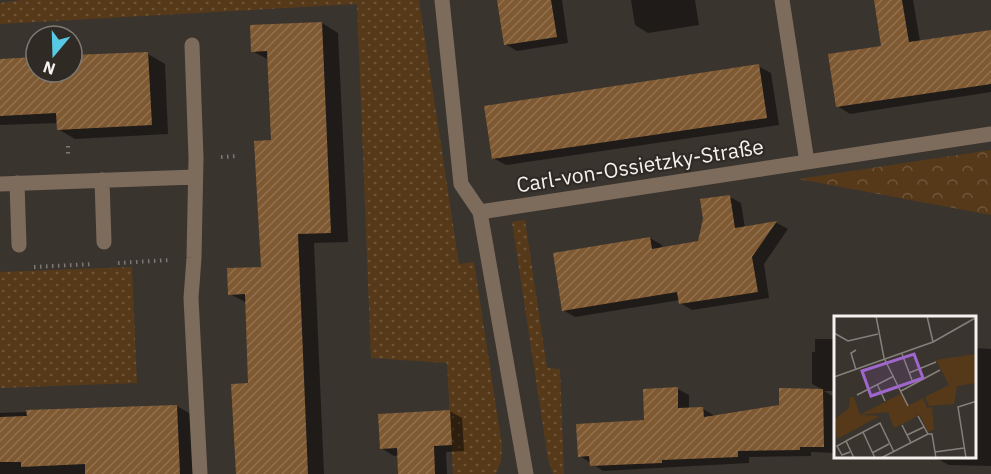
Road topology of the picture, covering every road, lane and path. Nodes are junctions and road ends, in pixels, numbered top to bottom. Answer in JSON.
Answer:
{"nodes":[{"id":1,"x":442,"y":0,"type":"edge"},
{"id":2,"x":782,"y":0,"type":"edge"},
{"id":3,"x":192,"y":45,"type":"dead end"},
{"id":4,"x":991,"y":134,"type":"edge"},
{"id":5,"x":807,"y":162,"type":"junction"},
{"id":6,"x":195,"y":177,"type":"junction"},
{"id":7,"x":102,"y":180,"type":"junction"},
{"id":8,"x":17,"y":183,"type":"junction"},
{"id":9,"x":0,"y":184,"type":"edge"},
{"id":10,"x":480,"y":212,"type":"junction"},
{"id":11,"x":104,"y":242,"type":"dead end"},
{"id":12,"x":19,"y":245,"type":"dead end"},
{"id":13,"x":200,"y":474,"type":"edge"},
{"id":14,"x":526,"y":474,"type":"edge"}],
"edges":[{"from":1,"to":10,"type":"street"},
{"from":2,"to":5,"type":"street"},
{"from":3,"to":6,"type":"street"},
{"from":4,"to":5,"type":"street","name":"Carl-von-Ossietzky-Straße"},
{"from":5,"to":10,"type":"street","name":"Carl-von-Ossietzky-Straße"},
{"from":6,"to":7,"type":"street"},
{"from":6,"to":13,"type":"street"},
{"from":7,"to":8,"type":"street"},
{"from":7,"to":11,"type":"street"},
{"from":8,"to":9,"type":"street"},
{"from":8,"to":12,"type":"street"},
{"from":10,"to":14,"type":"street"}]}
